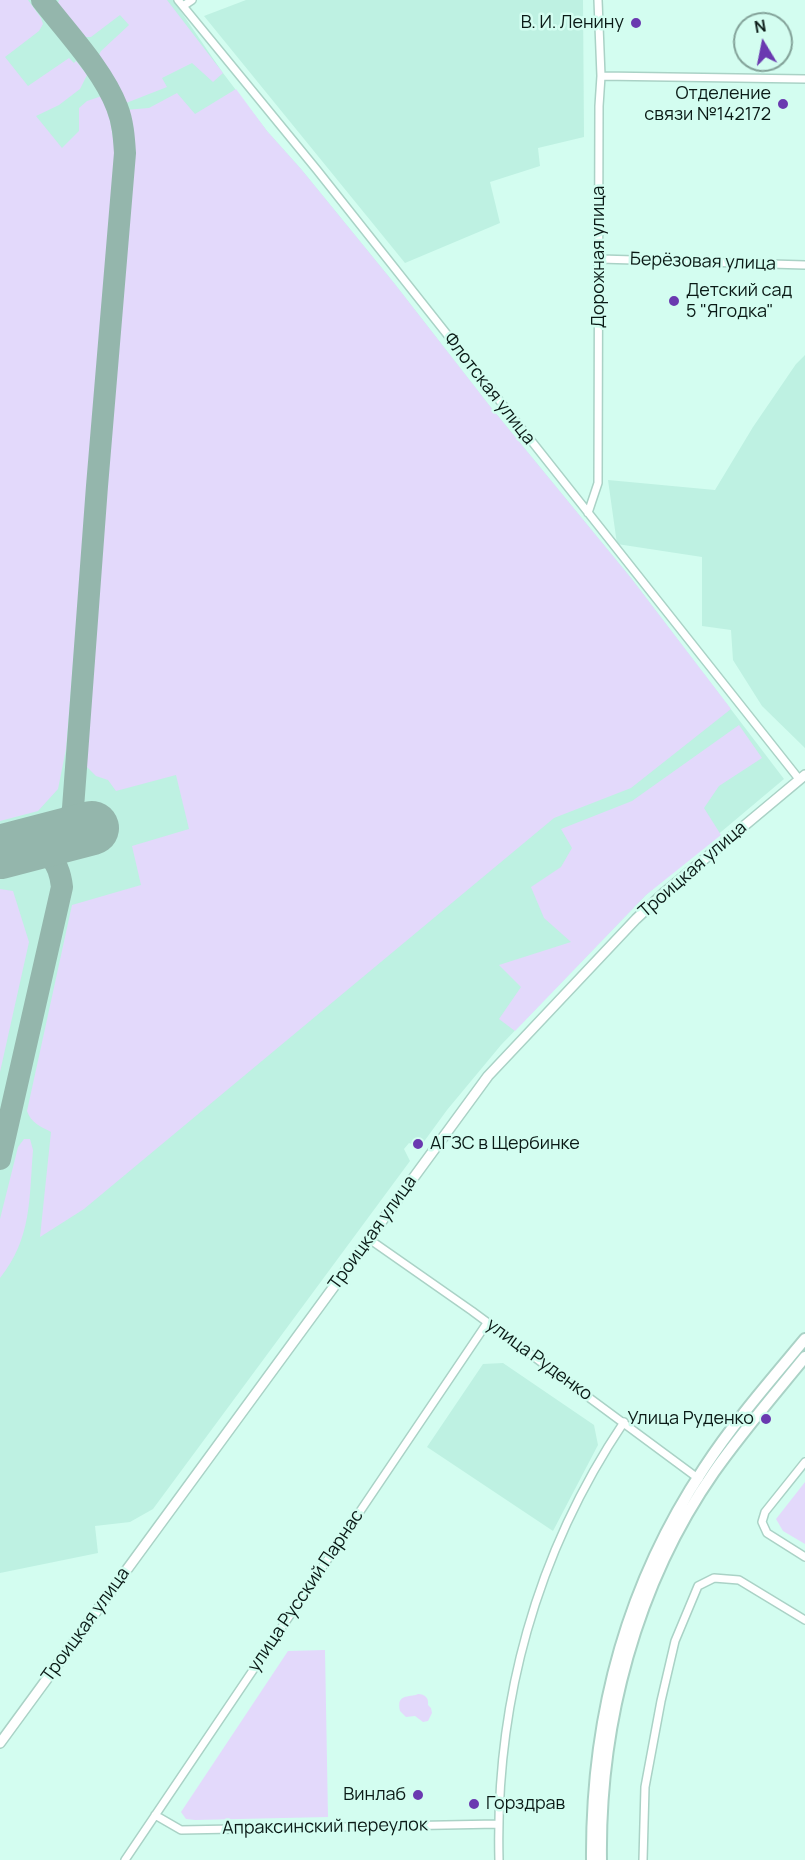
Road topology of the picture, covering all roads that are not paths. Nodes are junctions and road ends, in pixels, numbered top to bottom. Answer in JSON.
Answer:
{"nodes":[{"id":1,"x":192,"y":0,"type":"edge"},
{"id":2,"x":598,"y":0,"type":"edge"},
{"id":3,"x":181,"y":3,"type":"edge"},
{"id":4,"x":601,"y":76,"type":"junction"},
{"id":5,"x":805,"y":79,"type":"edge"},
{"id":6,"x":600,"y":259,"type":"junction"},
{"id":7,"x":805,"y":265,"type":"edge"},
{"id":8,"x":588,"y":513,"type":"junction"},
{"id":9,"x":802,"y":777,"type":"edge"},
{"id":10,"x":369,"y":1239,"type":"junction"},
{"id":11,"x":487,"y":1323,"type":"junction"},
{"id":12,"x":805,"y":1338,"type":"edge"},
{"id":13,"x":805,"y":1357,"type":"edge"},
{"id":14,"x":624,"y":1422,"type":"junction"},
{"id":15,"x":805,"y":1462,"type":"edge"},
{"id":16,"x":702,"y":1481,"type":"junction"},
{"id":17,"x":805,"y":1557,"type":"edge"},
{"id":18,"x":805,"y":1620,"type":"edge"},
{"id":19,"x":0,"y":1743,"type":"edge"},
{"id":20,"x":155,"y":1815,"type":"junction"},
{"id":21,"x":498,"y":1824,"type":"junction"},
{"id":22,"x":125,"y":1860,"type":"edge"},
{"id":23,"x":499,"y":1860,"type":"edge"},
{"id":24,"x":592,"y":1860,"type":"edge"},
{"id":25,"x":601,"y":1860,"type":"edge"},
{"id":26,"x":643,"y":1860,"type":"edge"}],
"edges":[{"from":1,"to":3,"type":"street"},
{"from":2,"to":4,"type":"street","name":"Дорожная улица"},
{"from":3,"to":8,"type":"street","name":"Флотская улица"},
{"from":4,"to":5,"type":"street"},
{"from":4,"to":6,"type":"street","name":"Дорожная улица"},
{"from":6,"to":7,"type":"street","name":"Берёзовая улица"},
{"from":6,"to":8,"type":"street","name":"Дорожная улица"},
{"from":8,"to":9,"type":"street","name":"Флотская улица"},
{"from":9,"to":10,"type":"street","name":"Троицкая улица"},
{"from":10,"to":11,"type":"street","name":"улица Руденко"},
{"from":10,"to":19,"type":"street","name":"Троицкая улица"},
{"from":11,"to":14,"type":"street","name":"улица Руденко"},
{"from":11,"to":20,"type":"street","name":"улица Русский Парнас"},
{"from":12,"to":16,"type":"main road"},
{"from":13,"to":16,"type":"main road"},
{"from":14,"to":16,"type":"street","name":"улица Руденко"},
{"from":14,"to":21,"type":"street"},
{"from":15,"to":17,"type":"street"},
{"from":16,"to":24,"type":"main road"},
{"from":16,"to":25,"type":"main road"},
{"from":18,"to":26,"type":"street"},
{"from":20,"to":21,"type":"street","name":"Апраксинский переулок"},
{"from":20,"to":22,"type":"street","name":"улица Русский Парнас"},
{"from":21,"to":23,"type":"street"}]}
